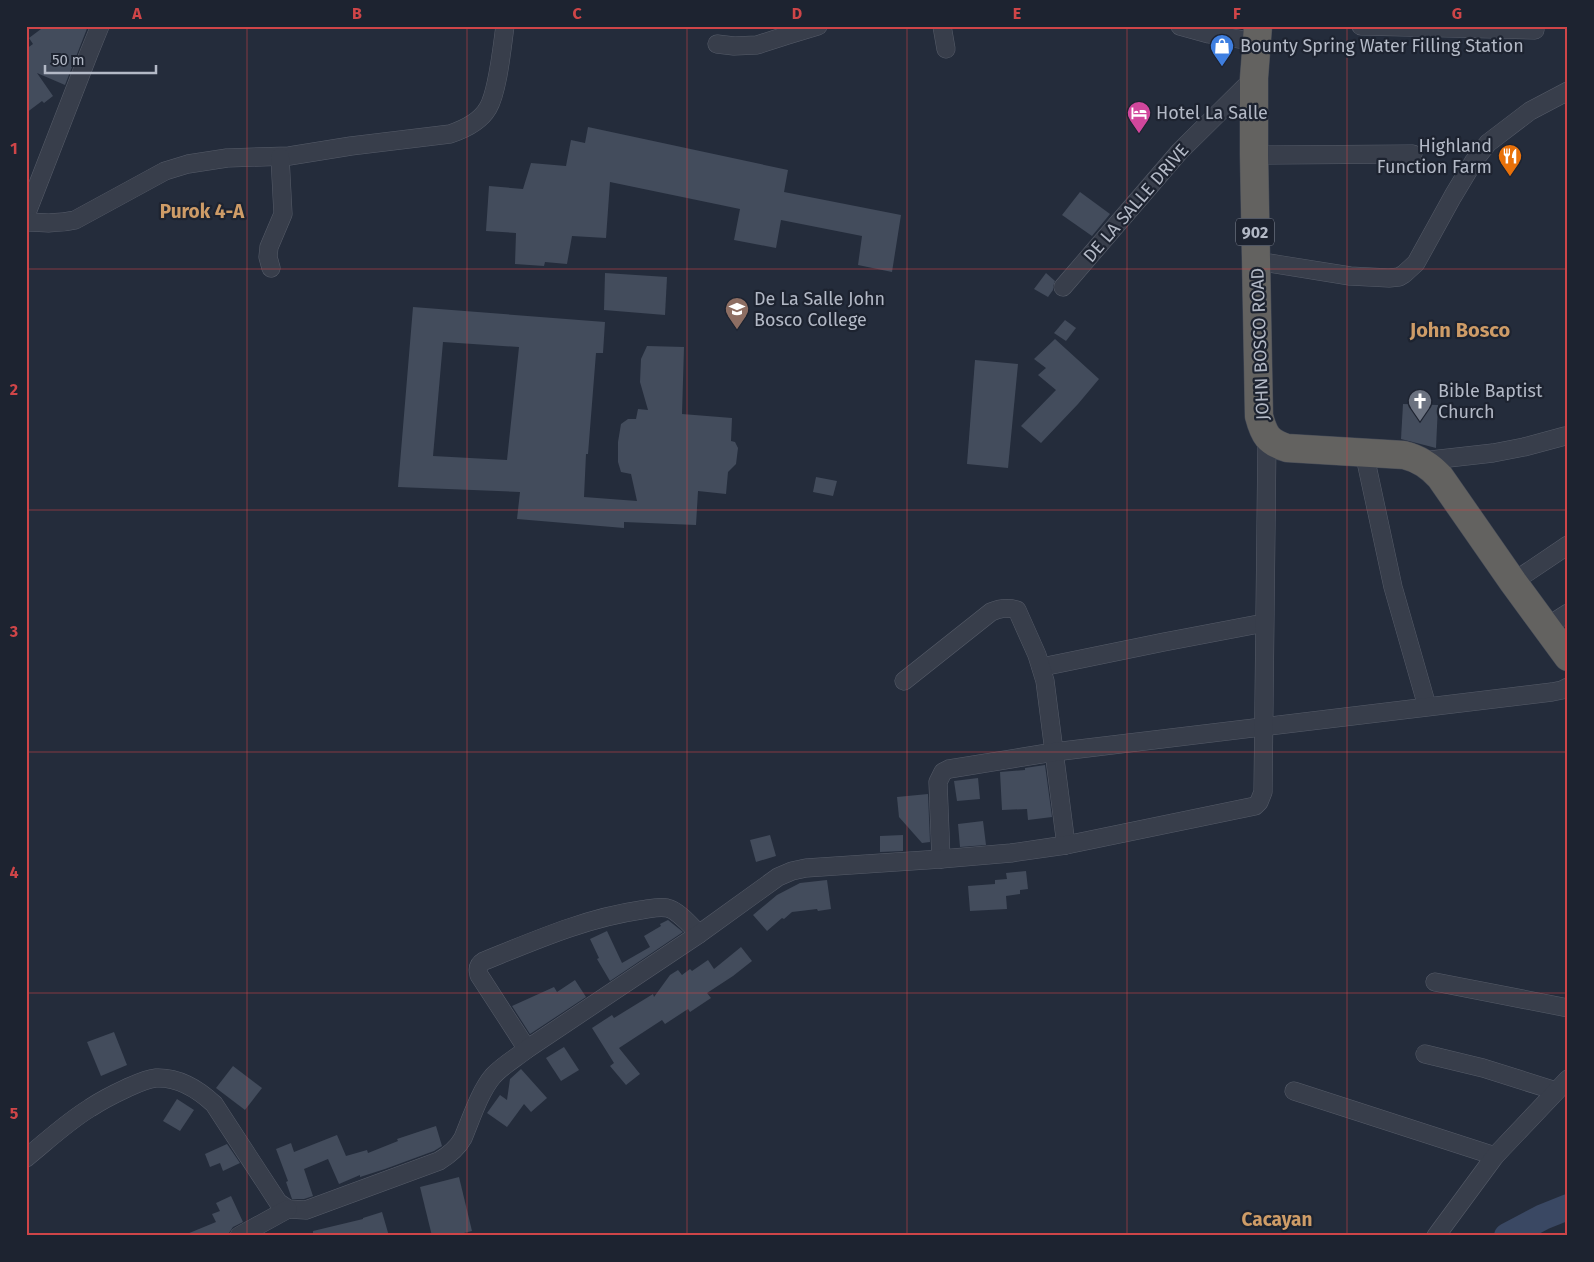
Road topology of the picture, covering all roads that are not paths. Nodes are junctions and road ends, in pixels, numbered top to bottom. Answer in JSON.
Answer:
{"nodes":[{"id":1,"x":100,"y":26,"type":"edge"},
{"id":2,"x":505,"y":26,"type":"edge"},
{"id":3,"x":818,"y":26,"type":"edge"},
{"id":4,"x":942,"y":26,"type":"edge"},
{"id":5,"x":1180,"y":26,"type":"edge"},
{"id":6,"x":1361,"y":26,"type":"edge"},
{"id":7,"x":1534,"y":30,"type":"dead end"},
{"id":8,"x":1257,"y":34,"type":"edge"},
{"id":9,"x":717,"y":44,"type":"dead end"},
{"id":10,"x":946,"y":49,"type":"dead end"},
{"id":11,"x":1254,"y":78,"type":"junction"},
{"id":12,"x":1568,"y":91,"type":"edge"},
{"id":13,"x":1413,"y":154,"type":"dead end"},
{"id":14,"x":1254,"y":155,"type":"junction"},
{"id":15,"x":280,"y":157,"type":"junction"},
{"id":16,"x":26,"y":215,"type":"edge"},
{"id":17,"x":26,"y":222,"type":"edge"},
{"id":18,"x":1256,"y":260,"type":"junction"},
{"id":19,"x":271,"y":268,"type":"dead end"},
{"id":20,"x":1063,"y":287,"type":"dead end"},
{"id":21,"x":1267,"y":436,"type":"junction"},
{"id":22,"x":1565,"y":436,"type":"dead end"},
{"id":23,"x":1364,"y":452,"type":"junction"},
{"id":24,"x":1422,"y":461,"type":"junction"},
{"id":25,"x":1568,"y":544,"type":"edge"},
{"id":26,"x":1513,"y":582,"type":"junction"},
{"id":27,"x":1557,"y":620,"type":"edge"},
{"id":28,"x":1264,"y":623,"type":"junction"},
{"id":29,"x":1568,"y":657,"type":"edge"},
{"id":30,"x":1042,"y":668,"type":"junction"},
{"id":31,"x":904,"y":681,"type":"dead end"},
{"id":32,"x":1568,"y":687,"type":"edge"},
{"id":33,"x":1427,"y":706,"type":"junction"},
{"id":34,"x":1262,"y":727,"type":"junction"},
{"id":35,"x":1054,"y":752,"type":"junction"},
{"id":36,"x":1066,"y":845,"type":"junction"},
{"id":37,"x":941,"y":859,"type":"junction"},
{"id":38,"x":699,"y":934,"type":"junction"},
{"id":39,"x":1436,"y":982,"type":"dead end"},
{"id":40,"x":1568,"y":1008,"type":"edge"},
{"id":41,"x":527,"y":1050,"type":"junction"},
{"id":42,"x":1425,"y":1054,"type":"dead end"},
{"id":43,"x":1562,"y":1085,"type":"edge"},
{"id":44,"x":1294,"y":1092,"type":"dead end"},
{"id":45,"x":1496,"y":1156,"type":"junction"},
{"id":46,"x":26,"y":1158,"type":"edge"},
{"id":47,"x":288,"y":1209,"type":"junction"},
{"id":48,"x":239,"y":1236,"type":"edge"},
{"id":49,"x":1436,"y":1236,"type":"edge"}],
"edges":[{"from":1,"to":16,"type":"street"},
{"from":2,"to":15,"type":"street"},
{"from":3,"to":9,"type":"street"},
{"from":4,"to":10,"type":"street"},
{"from":5,"to":8,"type":"street"},
{"from":6,"to":7,"type":"street"},
{"from":8,"to":11,"type":"highway","name":"JOHN BOSCO ROAD","number":"902"},
{"from":11,"to":14,"type":"highway","name":"JOHN BOSCO ROAD","number":"902"},
{"from":11,"to":20,"type":"street","name":"DE LA SALLE DRIVE"},
{"from":12,"to":18,"type":"street"},
{"from":13,"to":14,"type":"street"},
{"from":14,"to":18,"type":"highway","name":"JOHN BOSCO ROAD","number":"902"},
{"from":15,"to":17,"type":"street"},
{"from":15,"to":19,"type":"street"},
{"from":18,"to":21,"type":"highway","name":"JOHN BOSCO ROAD","number":"902"},
{"from":21,"to":23,"type":"highway","name":"JOHN BOSCO ROAD"},
{"from":21,"to":28,"type":"street"},
{"from":22,"to":24,"type":"street"},
{"from":23,"to":24,"type":"highway","name":"JOHN BOSCO ROAD"},
{"from":23,"to":33,"type":"street"},
{"from":24,"to":26,"type":"highway","name":"JOHN BOSCO ROAD"},
{"from":25,"to":26,"type":"street"},
{"from":26,"to":27,"type":"highway","name":"JOHN BOSCO ROAD"},
{"from":27,"to":29,"type":"highway","name":"JOHN BOSCO ROAD"},
{"from":28,"to":30,"type":"street"},
{"from":28,"to":34,"type":"street"},
{"from":30,"to":31,"type":"street"},
{"from":30,"to":35,"type":"street"},
{"from":32,"to":33,"type":"street"},
{"from":33,"to":34,"type":"street"},
{"from":34,"to":35,"type":"street"},
{"from":34,"to":36,"type":"street"},
{"from":35,"to":36,"type":"street"},
{"from":35,"to":37,"type":"street"},
{"from":36,"to":37,"type":"street"},
{"from":37,"to":38,"type":"street"},
{"from":38,"to":41,"type":"street"},
{"from":38,"to":41,"type":"street"},
{"from":39,"to":40,"type":"street"},
{"from":41,"to":47,"type":"street"},
{"from":42,"to":43,"type":"street"},
{"from":43,"to":45,"type":"street"},
{"from":44,"to":45,"type":"street"},
{"from":45,"to":49,"type":"street"},
{"from":46,"to":47,"type":"street"},
{"from":47,"to":48,"type":"street"}]}
